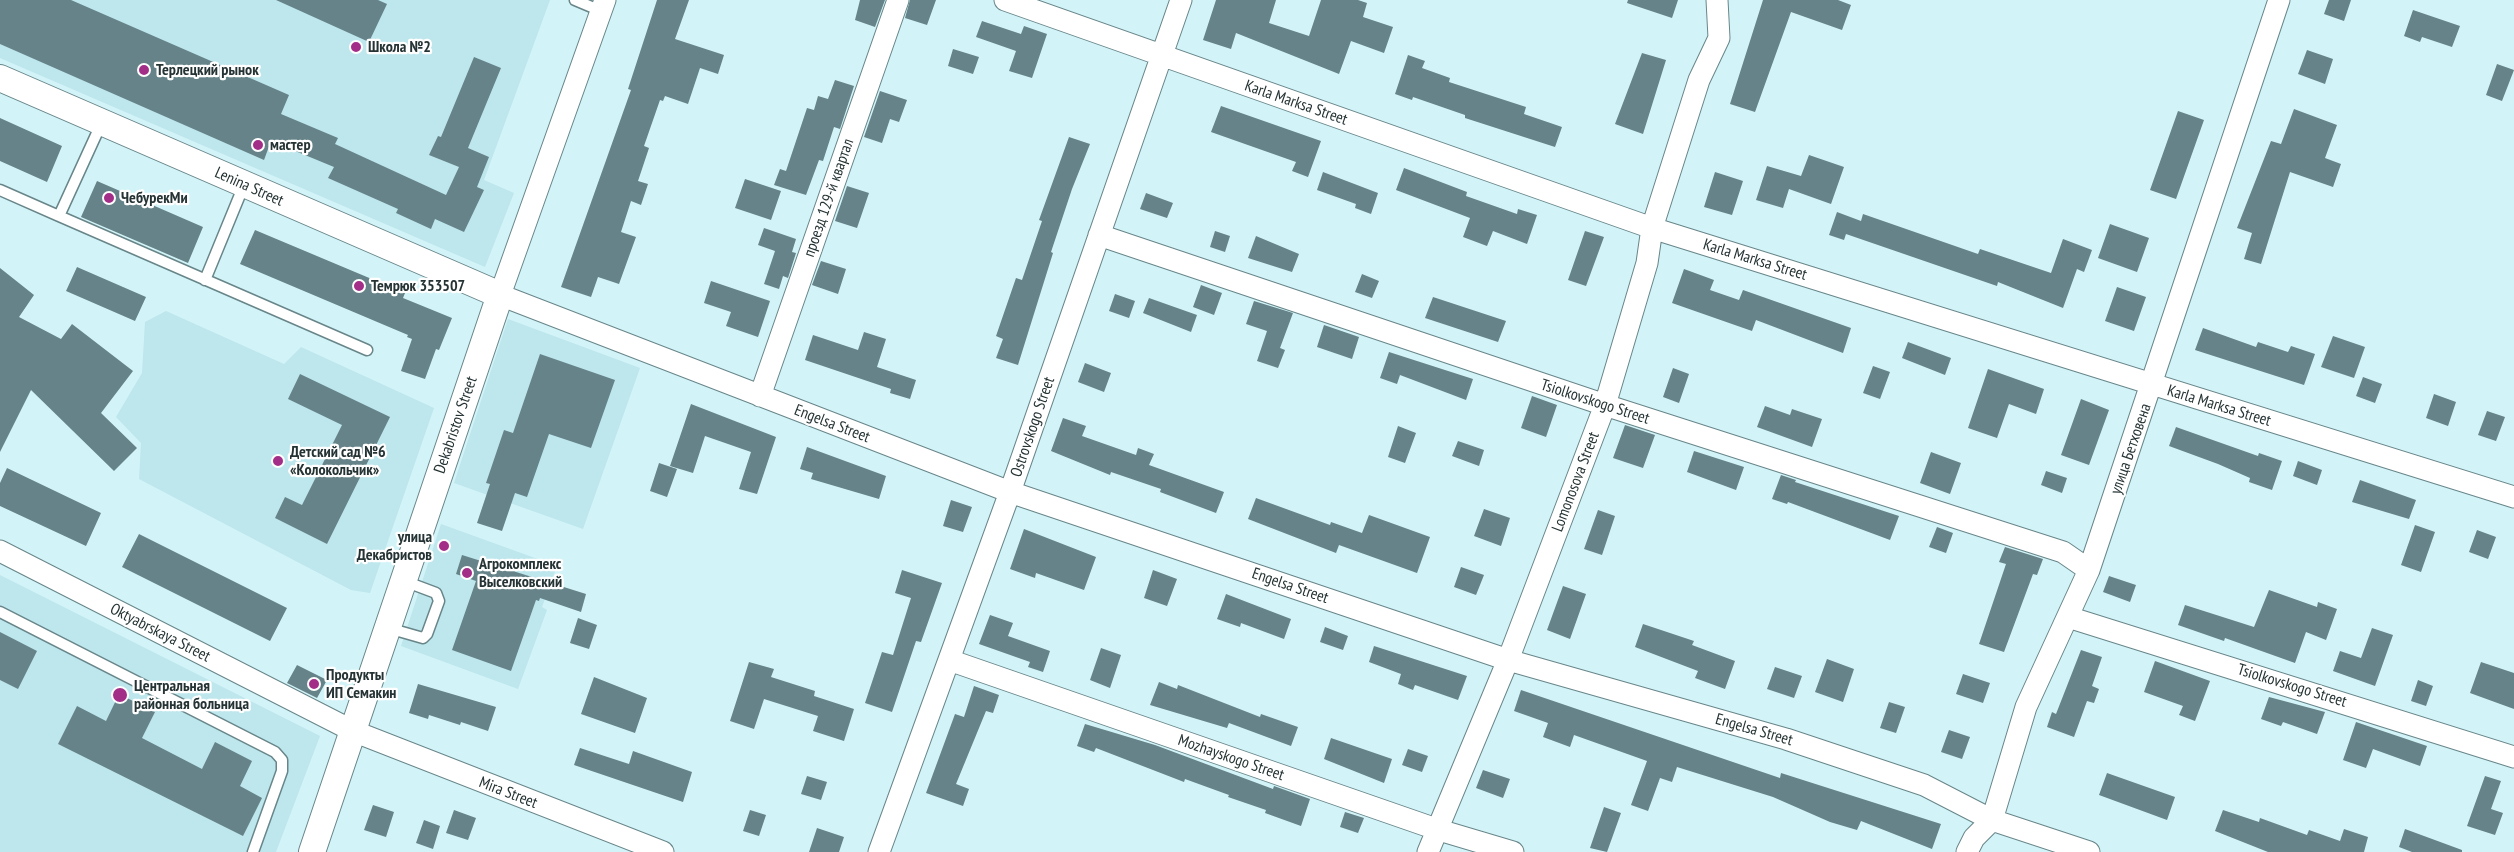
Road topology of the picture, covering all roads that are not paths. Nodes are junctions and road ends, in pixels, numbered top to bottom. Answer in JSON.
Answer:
{"nodes":[{"id":1,"x":574,"y":0,"type":"edge"},
{"id":2,"x":898,"y":0,"type":"edge"},
{"id":3,"x":1005,"y":0,"type":"edge"},
{"id":4,"x":1180,"y":0,"type":"edge"},
{"id":5,"x":1728,"y":0,"type":"edge"},
{"id":6,"x":2279,"y":0,"type":"edge"},
{"id":7,"x":603,"y":6,"type":"edge"},
{"id":8,"x":1717,"y":10,"type":"edge"},
{"id":9,"x":1161,"y":57,"type":"junction"},
{"id":10,"x":0,"y":78,"type":"edge"},
{"id":11,"x":102,"y":122,"type":"junction"},
{"id":12,"x":244,"y":185,"type":"junction"},
{"id":13,"x":0,"y":190,"type":"edge"},
{"id":14,"x":59,"y":216,"type":"junction"},
{"id":15,"x":1652,"y":228,"type":"junction"},
{"id":16,"x":1099,"y":235,"type":"junction"},
{"id":17,"x":205,"y":280,"type":"junction"},
{"id":18,"x":500,"y":295,"type":"junction"},
{"id":19,"x":367,"y":350,"type":"dead end"},
{"id":20,"x":2153,"y":386,"type":"junction"},
{"id":21,"x":760,"y":396,"type":"junction"},
{"id":22,"x":1605,"y":405,"type":"junction"},
{"id":23,"x":1010,"y":492,"type":"junction"},
{"id":24,"x":2514,"y":497,"type":"edge"},
{"id":25,"x":0,"y":551,"type":"edge"},
{"id":26,"x":2089,"y":570,"type":"junction"},
{"id":27,"x":404,"y":581,"type":"junction"},
{"id":28,"x":0,"y":612,"type":"edge"},
{"id":29,"x":2068,"y":617,"type":"junction"},
{"id":30,"x":388,"y":628,"type":"junction"},
{"id":31,"x":949,"y":660,"type":"junction"},
{"id":32,"x":1508,"y":660,"type":"junction"},
{"id":33,"x":353,"y":731,"type":"junction"},
{"id":34,"x":2514,"y":757,"type":"edge"},
{"id":35,"x":1992,"y":820,"type":"junction"},
{"id":36,"x":1439,"y":830,"type":"junction"},
{"id":37,"x":253,"y":852,"type":"edge"},
{"id":38,"x":312,"y":852,"type":"edge"},
{"id":39,"x":663,"y":852,"type":"edge"},
{"id":40,"x":879,"y":852,"type":"edge"},
{"id":41,"x":1428,"y":852,"type":"edge"},
{"id":42,"x":1514,"y":852,"type":"edge"},
{"id":43,"x":1967,"y":852,"type":"edge"},
{"id":44,"x":2089,"y":852,"type":"edge"}],
"edges":[{"from":1,"to":7,"type":"lane"},
{"from":2,"to":21,"type":"street","name":"проезд 129-й квартал"},
{"from":3,"to":9,"type":"street","name":"Karla Marksa Street"},
{"from":4,"to":9,"type":"street","name":"Ostrovskogo Street"},
{"from":5,"to":8,"type":"street"},
{"from":6,"to":20,"type":"street","name":"улица Бетховена"},
{"from":7,"to":18,"type":"street","name":"Dekabristov Street"},
{"from":8,"to":15,"type":"street","name":"Lomonosova Street"},
{"from":9,"to":15,"type":"street","name":"Karla Marksa Street"},
{"from":9,"to":16,"type":"street","name":"Ostrovskogo Street"},
{"from":10,"to":11,"type":"street","name":"Lenina Street"},
{"from":11,"to":12,"type":"street","name":"Lenina Street"},
{"from":11,"to":14,"type":"lane"},
{"from":12,"to":17,"type":"lane"},
{"from":12,"to":18,"type":"street","name":"Lenina Street"},
{"from":13,"to":14,"type":"lane"},
{"from":14,"to":17,"type":"lane"},
{"from":15,"to":20,"type":"street","name":"Karla Marksa Street"},
{"from":15,"to":22,"type":"street","name":"Lomonosova Street"},
{"from":16,"to":22,"type":"street","name":"Tsiolkovskogo Street"},
{"from":16,"to":23,"type":"street","name":"Ostrovskogo Street"},
{"from":17,"to":19,"type":"lane"},
{"from":18,"to":21,"type":"street","name":"Engelsa Street"},
{"from":18,"to":27,"type":"street","name":"Dekabristov Street"},
{"from":20,"to":24,"type":"street","name":"Karla Marksa Street"},
{"from":20,"to":26,"type":"street","name":"улица Бетховена"},
{"from":21,"to":23,"type":"street","name":"Engelsa Street"},
{"from":22,"to":26,"type":"street","name":"Tsiolkovskogo Street"},
{"from":22,"to":32,"type":"street","name":"Lomonosova Street"},
{"from":23,"to":31,"type":"street","name":"Ostrovskogo Street"},
{"from":23,"to":32,"type":"street","name":"Engelsa Street"},
{"from":25,"to":33,"type":"street","name":"Oktyabrskaya Street"},
{"from":26,"to":29,"type":"street","name":"улица Бетховена"},
{"from":27,"to":30,"type":"street","name":"Dekabristov Street"},
{"from":27,"to":30,"type":"lane"},
{"from":28,"to":37,"type":"lane"},
{"from":29,"to":34,"type":"street","name":"Tsiolkovskogo Street"},
{"from":29,"to":35,"type":"street","name":"улица Бетховена"},
{"from":30,"to":33,"type":"street","name":"Dekabristov Street"},
{"from":31,"to":36,"type":"street","name":"Mozhayskogo Street"},
{"from":31,"to":40,"type":"street","name":"Ostrovskogo Street"},
{"from":32,"to":35,"type":"street","name":"Engelsa Street"},
{"from":32,"to":36,"type":"street","name":"Lomonosova Street"},
{"from":33,"to":38,"type":"street","name":"Dekabristov Street"},
{"from":33,"to":39,"type":"street","name":"Mira Street"},
{"from":35,"to":43,"type":"street","name":"улица Бетховена"},
{"from":35,"to":44,"type":"street","name":"Engelsa Street"},
{"from":36,"to":41,"type":"street","name":"Lomonosova Street"},
{"from":36,"to":42,"type":"street","name":"Mozhayskogo Street"}]}
